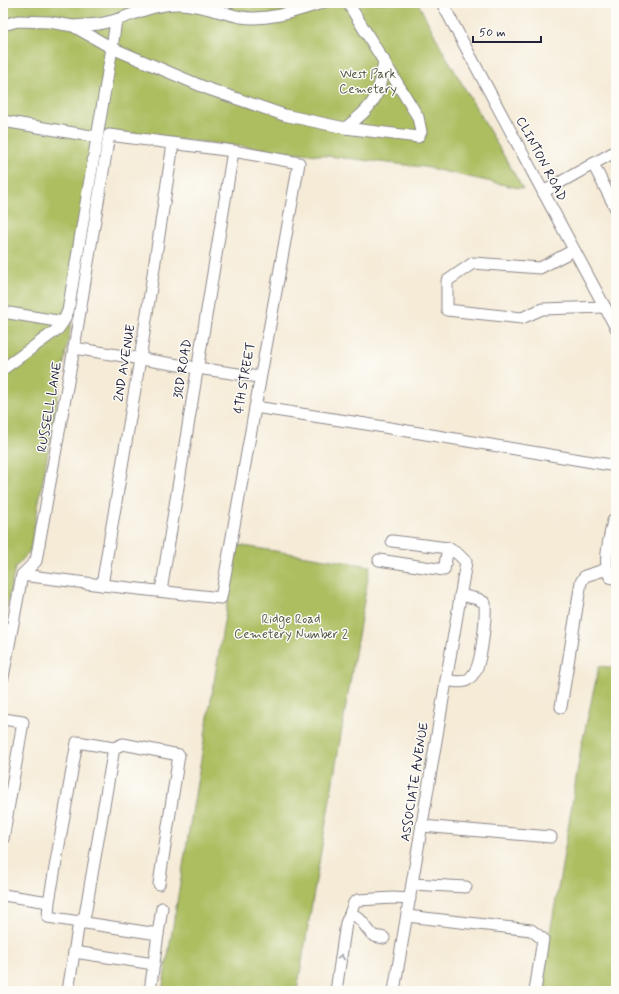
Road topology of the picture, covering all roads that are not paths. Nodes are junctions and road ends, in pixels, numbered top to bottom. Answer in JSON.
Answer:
{"nodes":[{"id":1,"x":322,"y":3,"type":"edge"},
{"id":2,"x":348,"y":3,"type":"edge"},
{"id":3,"x":442,"y":3,"type":"edge"},
{"id":4,"x":228,"y":8,"type":"edge"},
{"id":5,"x":116,"y":20,"type":"junction"},
{"id":6,"x":3,"y":25,"type":"edge"},
{"id":7,"x":73,"y":26,"type":"junction"},
{"id":8,"x":112,"y":48,"type":"junction"},
{"id":9,"x":384,"y":60,"type":"junction"},
{"id":10,"x":3,"y":121,"type":"edge"},
{"id":11,"x":345,"y":128,"type":"junction"},
{"id":12,"x":96,"y":137,"type":"junction"},
{"id":13,"x":173,"y":144,"type":"junction"},
{"id":14,"x":616,"y":151,"type":"edge"},
{"id":15,"x":233,"y":152,"type":"junction"},
{"id":16,"x":593,"y":164,"type":"junction"},
{"id":17,"x":543,"y":192,"type":"junction"},
{"id":18,"x":615,"y":206,"type":"edge"},
{"id":19,"x":574,"y":250,"type":"junction"},
{"id":20,"x":605,"y":307,"type":"junction"},
{"id":21,"x":3,"y":312,"type":"edge"},
{"id":22,"x":63,"y":322,"type":"junction"},
{"id":23,"x":616,"y":328,"type":"edge"},
{"id":24,"x":74,"y":348,"type":"junction"},
{"id":25,"x":140,"y":360,"type":"junction"},
{"id":26,"x":197,"y":368,"type":"junction"},
{"id":27,"x":3,"y":369,"type":"edge"},
{"id":28,"x":260,"y":377,"type":"junction"},
{"id":29,"x":255,"y":407,"type":"junction"},
{"id":30,"x":616,"y":466,"type":"edge"},
{"id":31,"x":613,"y":521,"type":"dead end"},
{"id":32,"x":392,"y":540,"type":"dead end"},
{"id":33,"x":448,"y":548,"type":"junction"},
{"id":34,"x":379,"y":560,"type":"dead end"},
{"id":35,"x":607,"y":569,"type":"junction"},
{"id":36,"x":22,"y":575,"type":"junction"},
{"id":37,"x":616,"y":579,"type":"edge"},
{"id":38,"x":102,"y":585,"type":"junction"},
{"id":39,"x":161,"y":591,"type":"junction"},
{"id":40,"x":460,"y":595,"type":"junction"},
{"id":41,"x":3,"y":677,"type":"edge"},
{"id":42,"x":446,"y":680,"type":"junction"},
{"id":43,"x":561,"y":707,"type":"dead end"},
{"id":44,"x":3,"y":719,"type":"edge"},
{"id":45,"x":114,"y":748,"type":"junction"},
{"id":46,"x":422,"y":826,"type":"junction"},
{"id":47,"x":551,"y":837,"type":"dead end"},
{"id":48,"x":3,"y":839,"type":"edge"},
{"id":49,"x":159,"y":884,"type":"dead end"},
{"id":50,"x":412,"y":884,"type":"junction"},
{"id":51,"x":466,"y":887,"type":"dead end"},
{"id":52,"x":3,"y":895,"type":"edge"},
{"id":53,"x":410,"y":899,"type":"junction"},
{"id":54,"x":49,"y":902,"type":"junction"},
{"id":55,"x":162,"y":908,"type":"dead end"},
{"id":56,"x":407,"y":916,"type":"junction"},
{"id":57,"x":348,"y":918,"type":"junction"},
{"id":58,"x":79,"y":922,"type":"junction"},
{"id":59,"x":158,"y":934,"type":"junction"},
{"id":60,"x":384,"y":938,"type":"dead end"},
{"id":61,"x":74,"y":952,"type":"junction"},
{"id":62,"x":154,"y":964,"type":"junction"},
{"id":63,"x":68,"y":991,"type":"edge"},
{"id":64,"x":150,"y":991,"type":"edge"},
{"id":65,"x":336,"y":991,"type":"edge"},
{"id":66,"x":394,"y":991,"type":"edge"},
{"id":67,"x":535,"y":991,"type":"edge"}],
"edges":[{"from":1,"to":4,"type":"street"},
{"from":2,"to":9,"type":"street"},
{"from":3,"to":17,"type":"street","name":"CLINTON ROAD"},
{"from":4,"to":5,"type":"street"},
{"from":5,"to":7,"type":"street"},
{"from":5,"to":8,"type":"street"},
{"from":6,"to":7,"type":"street"},
{"from":7,"to":8,"type":"street"},
{"from":8,"to":11,"type":"street"},
{"from":8,"to":12,"type":"street"},
{"from":9,"to":11,"type":"street"},
{"from":9,"to":11,"type":"street"},
{"from":10,"to":12,"type":"street"},
{"from":12,"to":22,"type":"street"},
{"from":13,"to":15,"type":"street"},
{"from":13,"to":24,"type":"street","name":"RUSSELL LANE"},
{"from":13,"to":25,"type":"street","name":"2ND AVENUE"},
{"from":14,"to":16,"type":"street"},
{"from":15,"to":26,"type":"street","name":"3RD ROAD"},
{"from":15,"to":28,"type":"street","name":"4TH STREET"},
{"from":16,"to":17,"type":"street"},
{"from":16,"to":18,"type":"street"},
{"from":17,"to":19,"type":"street","name":"CLINTON ROAD"},
{"from":19,"to":20,"type":"street","name":"CLINTON ROAD"},
{"from":19,"to":20,"type":"street"},
{"from":20,"to":23,"type":"street","name":"CLINTON ROAD"},
{"from":21,"to":22,"type":"street"},
{"from":22,"to":27,"type":"street"},
{"from":24,"to":25,"type":"street"},
{"from":24,"to":36,"type":"street","name":"RUSSELL LANE"},
{"from":25,"to":26,"type":"street"},
{"from":25,"to":38,"type":"street","name":"2ND AVENUE"},
{"from":26,"to":28,"type":"street"},
{"from":26,"to":39,"type":"street","name":"3RD ROAD"},
{"from":28,"to":29,"type":"street","name":"4TH STREET"},
{"from":29,"to":30,"type":"street"},
{"from":29,"to":39,"type":"street","name":"4TH STREET"},
{"from":31,"to":35,"type":"street"},
{"from":32,"to":33,"type":"street"},
{"from":33,"to":34,"type":"street"},
{"from":33,"to":40,"type":"street","name":"ASSOCIATE AVENUE"},
{"from":35,"to":37,"type":"street"},
{"from":35,"to":43,"type":"street"},
{"from":36,"to":38,"type":"street"},
{"from":36,"to":41,"type":"street"},
{"from":38,"to":39,"type":"street"},
{"from":40,"to":42,"type":"street","name":"ASSOCIATE AVENUE"},
{"from":40,"to":42,"type":"street"},
{"from":42,"to":46,"type":"street","name":"ASSOCIATE AVENUE"},
{"from":44,"to":48,"type":"street"},
{"from":45,"to":49,"type":"street"},
{"from":45,"to":54,"type":"street"},
{"from":45,"to":58,"type":"street"},
{"from":46,"to":47,"type":"street"},
{"from":46,"to":50,"type":"street","name":"ASSOCIATE AVENUE"},
{"from":50,"to":51,"type":"street"},
{"from":50,"to":53,"type":"street","name":"ASSOCIATE AVENUE"},
{"from":52,"to":54,"type":"street"},
{"from":53,"to":56,"type":"street","name":"ASSOCIATE AVENUE"},
{"from":53,"to":57,"type":"street"},
{"from":54,"to":58,"type":"street"},
{"from":55,"to":59,"type":"street"},
{"from":56,"to":66,"type":"street","name":"ASSOCIATE AVENUE"},
{"from":56,"to":67,"type":"street"},
{"from":57,"to":60,"type":"street"},
{"from":65,"to":57,"type":"street","one_way":true},
{"from":58,"to":59,"type":"street"},
{"from":58,"to":61,"type":"street"},
{"from":59,"to":62,"type":"street"},
{"from":61,"to":62,"type":"street"},
{"from":61,"to":63,"type":"street"},
{"from":62,"to":64,"type":"street"}]}
